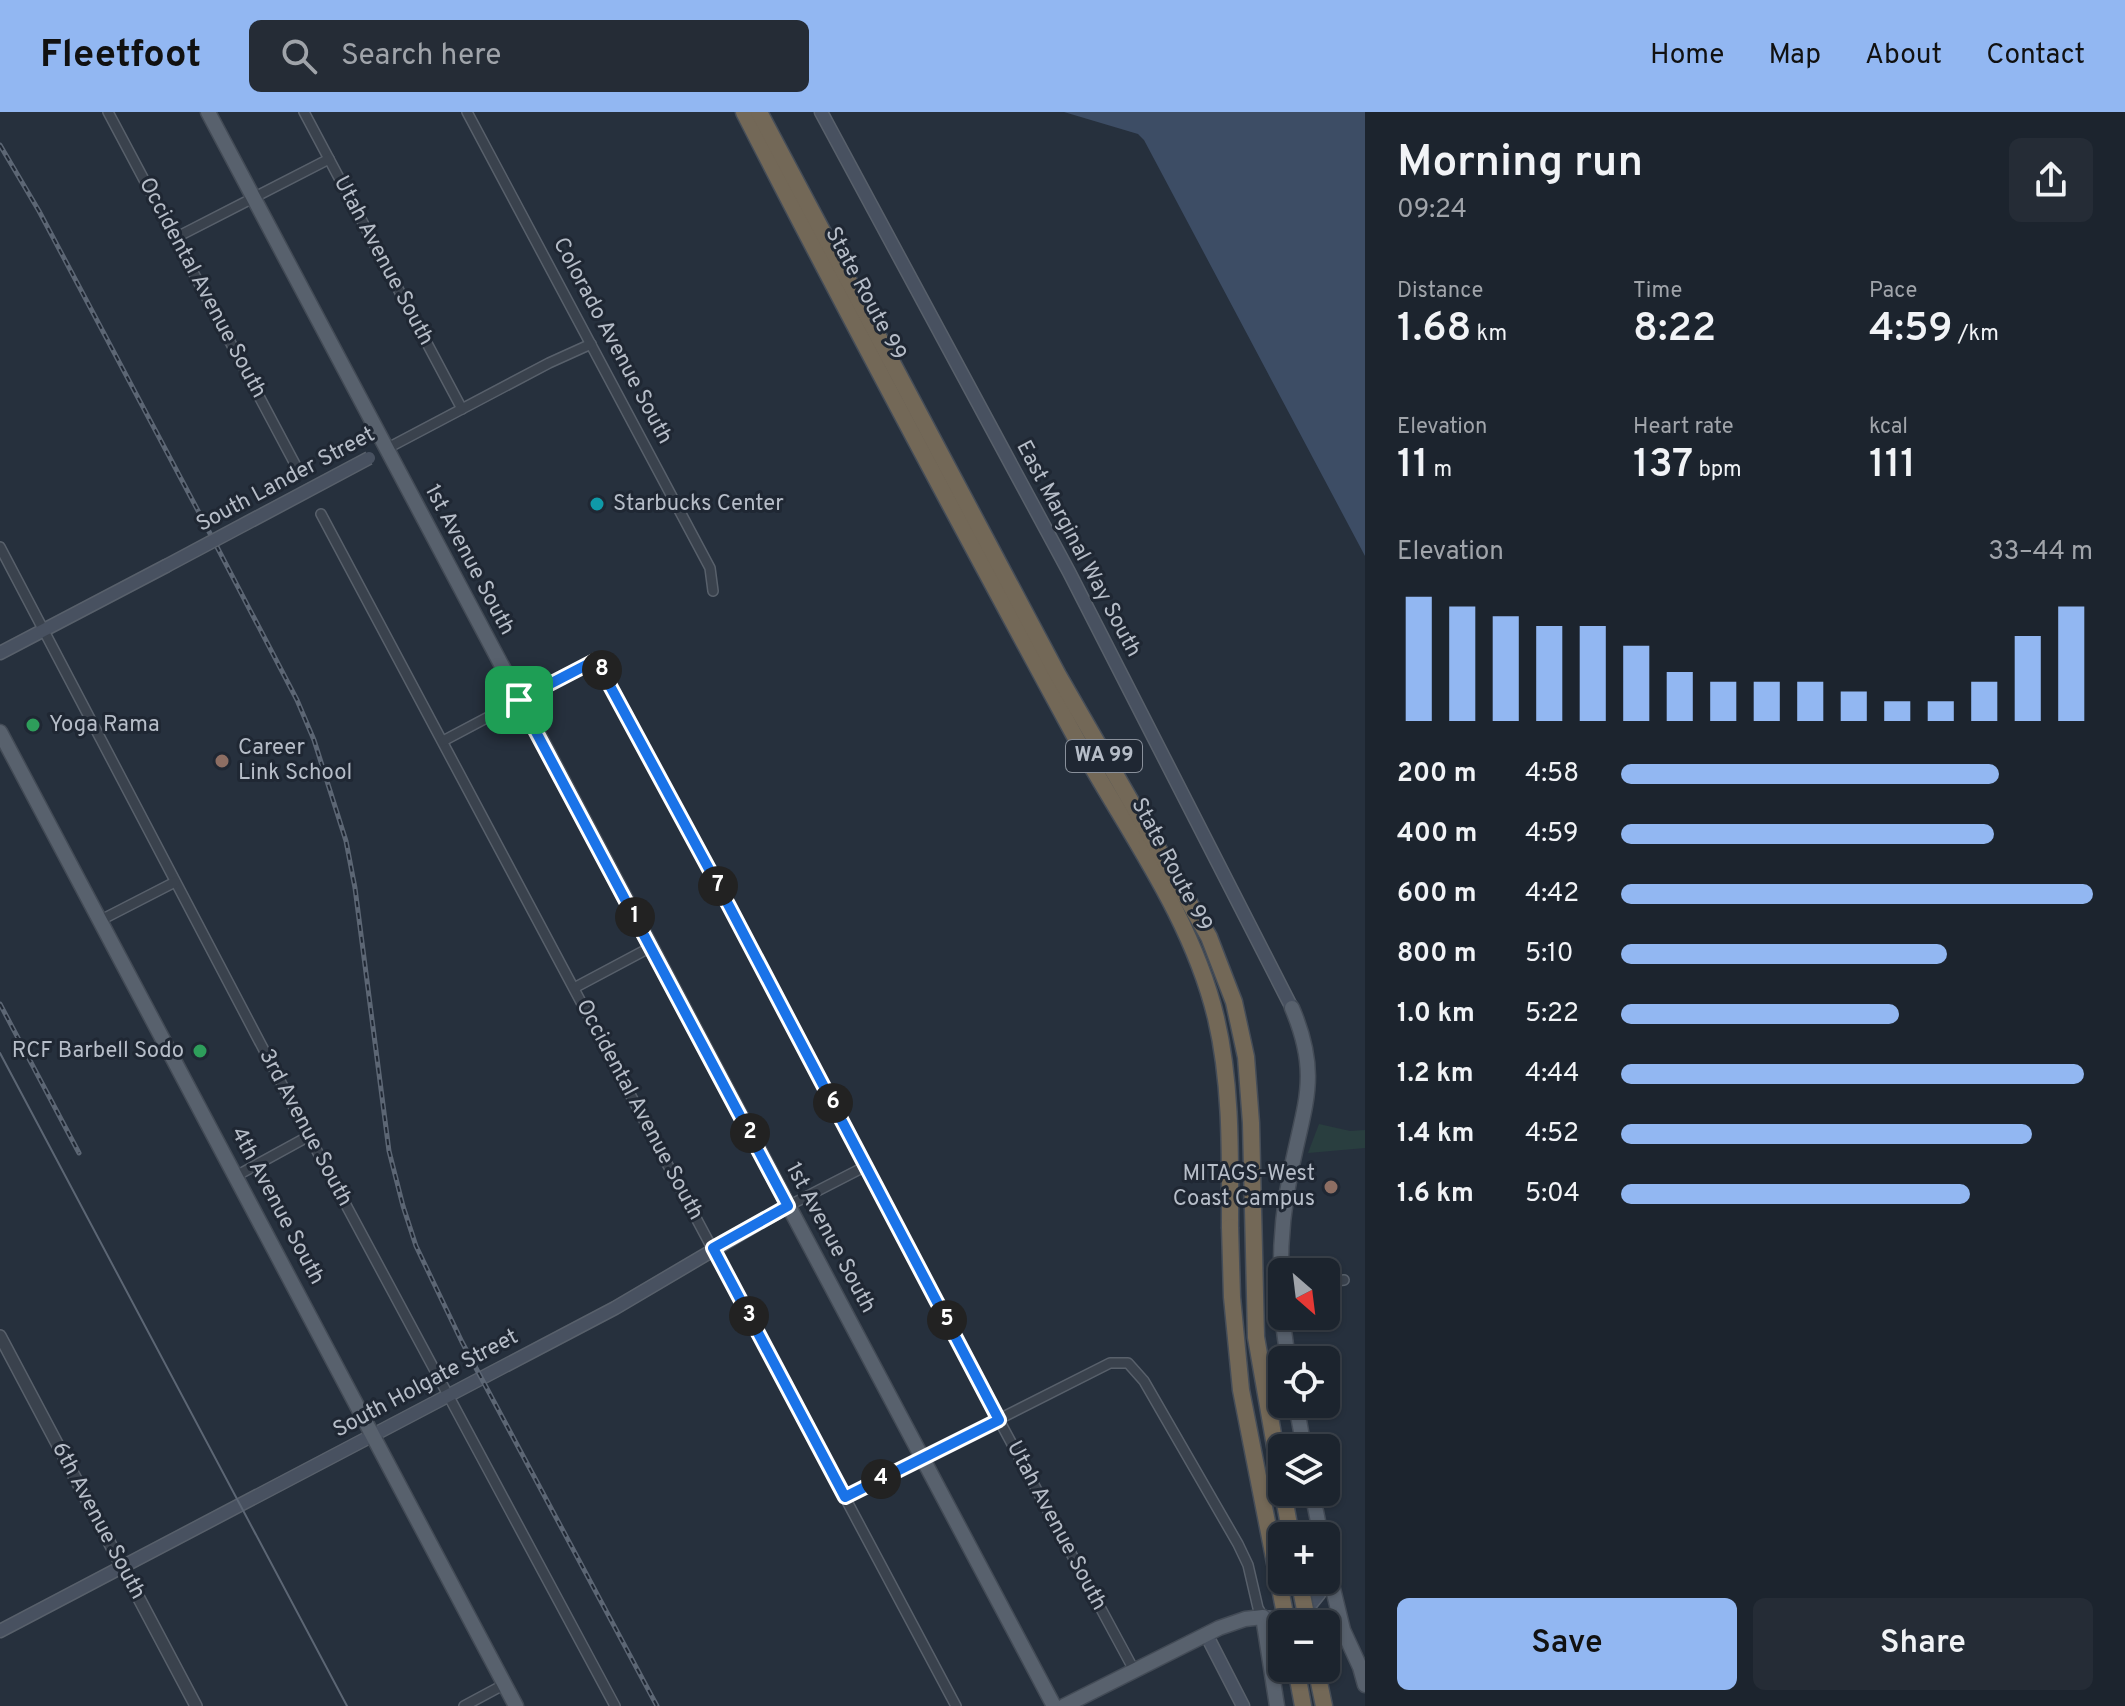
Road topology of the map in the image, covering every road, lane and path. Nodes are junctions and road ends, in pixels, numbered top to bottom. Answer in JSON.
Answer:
{"nodes":[{"id":1,"x":108,"y":112,"type":"edge"},
{"id":2,"x":208,"y":112,"type":"edge"},
{"id":3,"x":304,"y":112,"type":"edge"},
{"id":4,"x":467,"y":112,"type":"edge"},
{"id":5,"x":744,"y":112,"type":"edge"},
{"id":6,"x":759,"y":112,"type":"edge"},
{"id":7,"x":821,"y":112,"type":"edge"},
{"id":8,"x":329,"y":159,"type":"junction"},
{"id":9,"x":255,"y":198,"type":"junction"},
{"id":10,"x":175,"y":238,"type":"junction"},
{"id":11,"x":591,"y":344,"type":"junction"},
{"id":12,"x":462,"y":409,"type":"junction"},
{"id":13,"x":386,"y":449,"type":"junction"},
{"id":14,"x":295,"y":464,"type":"dead end"},
{"id":15,"x":321,"y":514,"type":"dead end"},
{"id":16,"x":0,"y":547,"type":"edge"},
{"id":17,"x":713,"y":591,"type":"dead end"},
{"id":18,"x":43,"y":630,"type":"junction"},
{"id":19,"x":0,"y":653,"type":"edge"},
{"id":20,"x":519,"y":700,"type":"junction"},
{"id":21,"x":0,"y":732,"type":"edge"},
{"id":22,"x":443,"y":741,"type":"junction"},
{"id":23,"x":175,"y":882,"type":"junction"},
{"id":24,"x":101,"y":920,"type":"junction"},
{"id":25,"x":651,"y":947,"type":"junction"},
{"id":26,"x":574,"y":988,"type":"junction"},
{"id":27,"x":1292,"y":1008,"type":"joint"},
{"id":28,"x":309,"y":1136,"type":"junction"},
{"id":29,"x":866,"y":1166,"type":"junction"},
{"id":30,"x":236,"y":1176,"type":"junction"},
{"id":31,"x":788,"y":1206,"type":"junction"},
{"id":32,"x":713,"y":1248,"type":"junction"},
{"id":33,"x":1282,"y":1258,"type":"edge"},
{"id":34,"x":1340,"y":1280,"type":"edge"},
{"id":35,"x":1344,"y":1280,"type":"dead end"},
{"id":36,"x":0,"y":1336,"type":"edge"},
{"id":37,"x":447,"y":1394,"type":"junction"},
{"id":38,"x":999,"y":1420,"type":"junction"},
{"id":39,"x":374,"y":1433,"type":"junction"},
{"id":40,"x":1273,"y":1434,"type":"edge"},
{"id":41,"x":923,"y":1459,"type":"junction"},
{"id":42,"x":845,"y":1497,"type":"junction"},
{"id":43,"x":122,"y":1567,"type":"junction"},
{"id":44,"x":1319,"y":1594,"type":"edge"},
{"id":45,"x":1334,"y":1594,"type":"edge"},
{"id":46,"x":1295,"y":1610,"type":"edge"},
{"id":47,"x":1305,"y":1610,"type":"edge"},
{"id":48,"x":1263,"y":1617,"type":"junction"},
{"id":49,"x":1268,"y":1618,"type":"edge"},
{"id":50,"x":1340,"y":1629,"type":"edge"},
{"id":51,"x":1343,"y":1630,"type":"junction"},
{"id":52,"x":0,"y":1631,"type":"edge"},
{"id":53,"x":1206,"y":1634,"type":"junction"},
{"id":54,"x":1134,"y":1670,"type":"junction"},
{"id":55,"x":1299,"y":1682,"type":"edge"},
{"id":56,"x":1319,"y":1682,"type":"edge"},
{"id":57,"x":505,"y":1684,"type":"junction"},
{"id":58,"x":1365,"y":1685,"type":"edge"},
{"id":59,"x":516,"y":1705,"type":"edge"},
{"id":60,"x":196,"y":1706,"type":"edge"},
{"id":61,"x":464,"y":1706,"type":"edge"},
{"id":62,"x":615,"y":1706,"type":"edge"},
{"id":63,"x":956,"y":1706,"type":"edge"},
{"id":64,"x":1054,"y":1706,"type":"edge"},
{"id":65,"x":1064,"y":1706,"type":"edge"},
{"id":66,"x":1243,"y":1706,"type":"edge"},
{"id":67,"x":1277,"y":1706,"type":"edge"},
{"id":68,"x":1303,"y":1706,"type":"edge"},
{"id":69,"x":1324,"y":1706,"type":"edge"}],
"edges":[{"from":1,"to":10,"type":"street","name":"Occidental Avenue South"},
{"from":2,"to":9,"type":"main road","name":"1st Avenue South"},
{"from":3,"to":8,"type":"street","name":"Utah Avenue South"},
{"from":4,"to":11,"type":"street","name":"Colorado Avenue South"},
{"from":5,"to":46,"type":"highway","name":"State Route 99","number":"WA 99","bridge":true},
{"from":6,"to":40,"type":"highway","name":"State Route 99","number":"WA 99"},
{"from":7,"to":27,"type":"main road","name":"East Marginal Way South"},
{"from":8,"to":9,"type":"street"},
{"from":8,"to":12,"type":"street","name":"Utah Avenue South"},
{"from":9,"to":10,"type":"street"},
{"from":9,"to":13,"type":"main road","name":"1st Avenue South"},
{"from":10,"to":14,"type":"street","name":"Occidental Avenue South"},
{"from":11,"to":12,"type":"street","name":"South Lander Street"},
{"from":11,"to":17,"type":"street","name":"Colorado Avenue South"},
{"from":12,"to":13,"type":"street","name":"South Lander Street"},
{"from":13,"to":18,"type":"main road","name":"South Lander Street","bridge":true},
{"from":13,"to":20,"type":"main road","name":"1st Avenue South"},
{"from":15,"to":22,"type":"street","name":"Occidental Avenue South"},
{"from":16,"to":18,"type":"street","name":"3rd Avenue South"},
{"from":18,"to":19,"type":"main road","name":"South Lander Street"},
{"from":18,"to":23,"type":"street","name":"3rd Avenue South"},
{"from":20,"to":22,"type":"street"},
{"from":20,"to":25,"type":"main road","name":"1st Avenue South"},
{"from":20,"to":29,"type":"street","name":"Utah Avenue South"},
{"from":21,"to":24,"type":"main road","name":"4th Avenue South"},
{"from":22,"to":26,"type":"street","name":"Occidental Avenue South"},
{"from":23,"to":24,"type":"street"},
{"from":23,"to":28,"type":"street","name":"3rd Avenue South"},
{"from":24,"to":30,"type":"main road","name":"4th Avenue South"},
{"from":25,"to":26,"type":"street"},
{"from":25,"to":31,"type":"main road","name":"1st Avenue South"},
{"from":26,"to":32,"type":"street","name":"Occidental Avenue South"},
{"from":27,"to":33,"type":"main road"},
{"from":28,"to":30,"type":"street"},
{"from":28,"to":37,"type":"street","name":"3rd Avenue South"},
{"from":29,"to":31,"type":"street","name":"South Holgate Street"},
{"from":29,"to":38,"type":"street","name":"Utah Avenue South"},
{"from":30,"to":39,"type":"main road","name":"4th Avenue South"},
{"from":31,"to":32,"type":"main road","name":"South Holgate Street"},
{"from":31,"to":41,"type":"main road","name":"1st Avenue South"},
{"from":32,"to":37,"type":"main road","name":"South Holgate Street"},
{"from":32,"to":42,"type":"street","name":"Occidental Avenue South"},
{"from":34,"to":35,"type":"street"},
{"from":36,"to":43,"type":"street","name":"6th Avenue South"},
{"from":37,"to":39,"type":"main road","name":"South Holgate Street"},
{"from":37,"to":62,"type":"street","name":"3rd Avenue South"},
{"from":38,"to":41,"type":"street"},
{"from":38,"to":48,"type":"street"},
{"from":38,"to":54,"type":"street","name":"Utah Avenue South"},
{"from":39,"to":43,"type":"main road","name":"South Holgate Street"},
{"from":39,"to":57,"type":"main road","name":"4th Avenue South"},
{"from":41,"to":42,"type":"street"},
{"from":41,"to":64,"type":"main road","name":"1st Avenue South"},
{"from":42,"to":63,"type":"street","name":"Occidental Avenue South"},
{"from":43,"to":52,"type":"main road","name":"South Holgate Street"},
{"from":43,"to":60,"type":"street","name":"6th Avenue South"},
{"from":44,"to":47,"type":"main road"},
{"from":45,"to":51,"type":"main road"},
{"from":48,"to":49,"type":"main road"},
{"from":48,"to":53,"type":"main road"},
{"from":48,"to":67,"type":"main road"},
{"from":50,"to":51,"type":"main road"},
{"from":51,"to":58,"type":"main road"},
{"from":53,"to":54,"type":"main road"},
{"from":53,"to":66,"type":"main road"},
{"from":54,"to":65,"type":"main road"},
{"from":55,"to":68,"type":"highway"},
{"from":56,"to":69,"type":"highway"},
{"from":57,"to":59,"type":"main road","name":"4th Avenue South"},
{"from":57,"to":61,"type":"street"}]}
